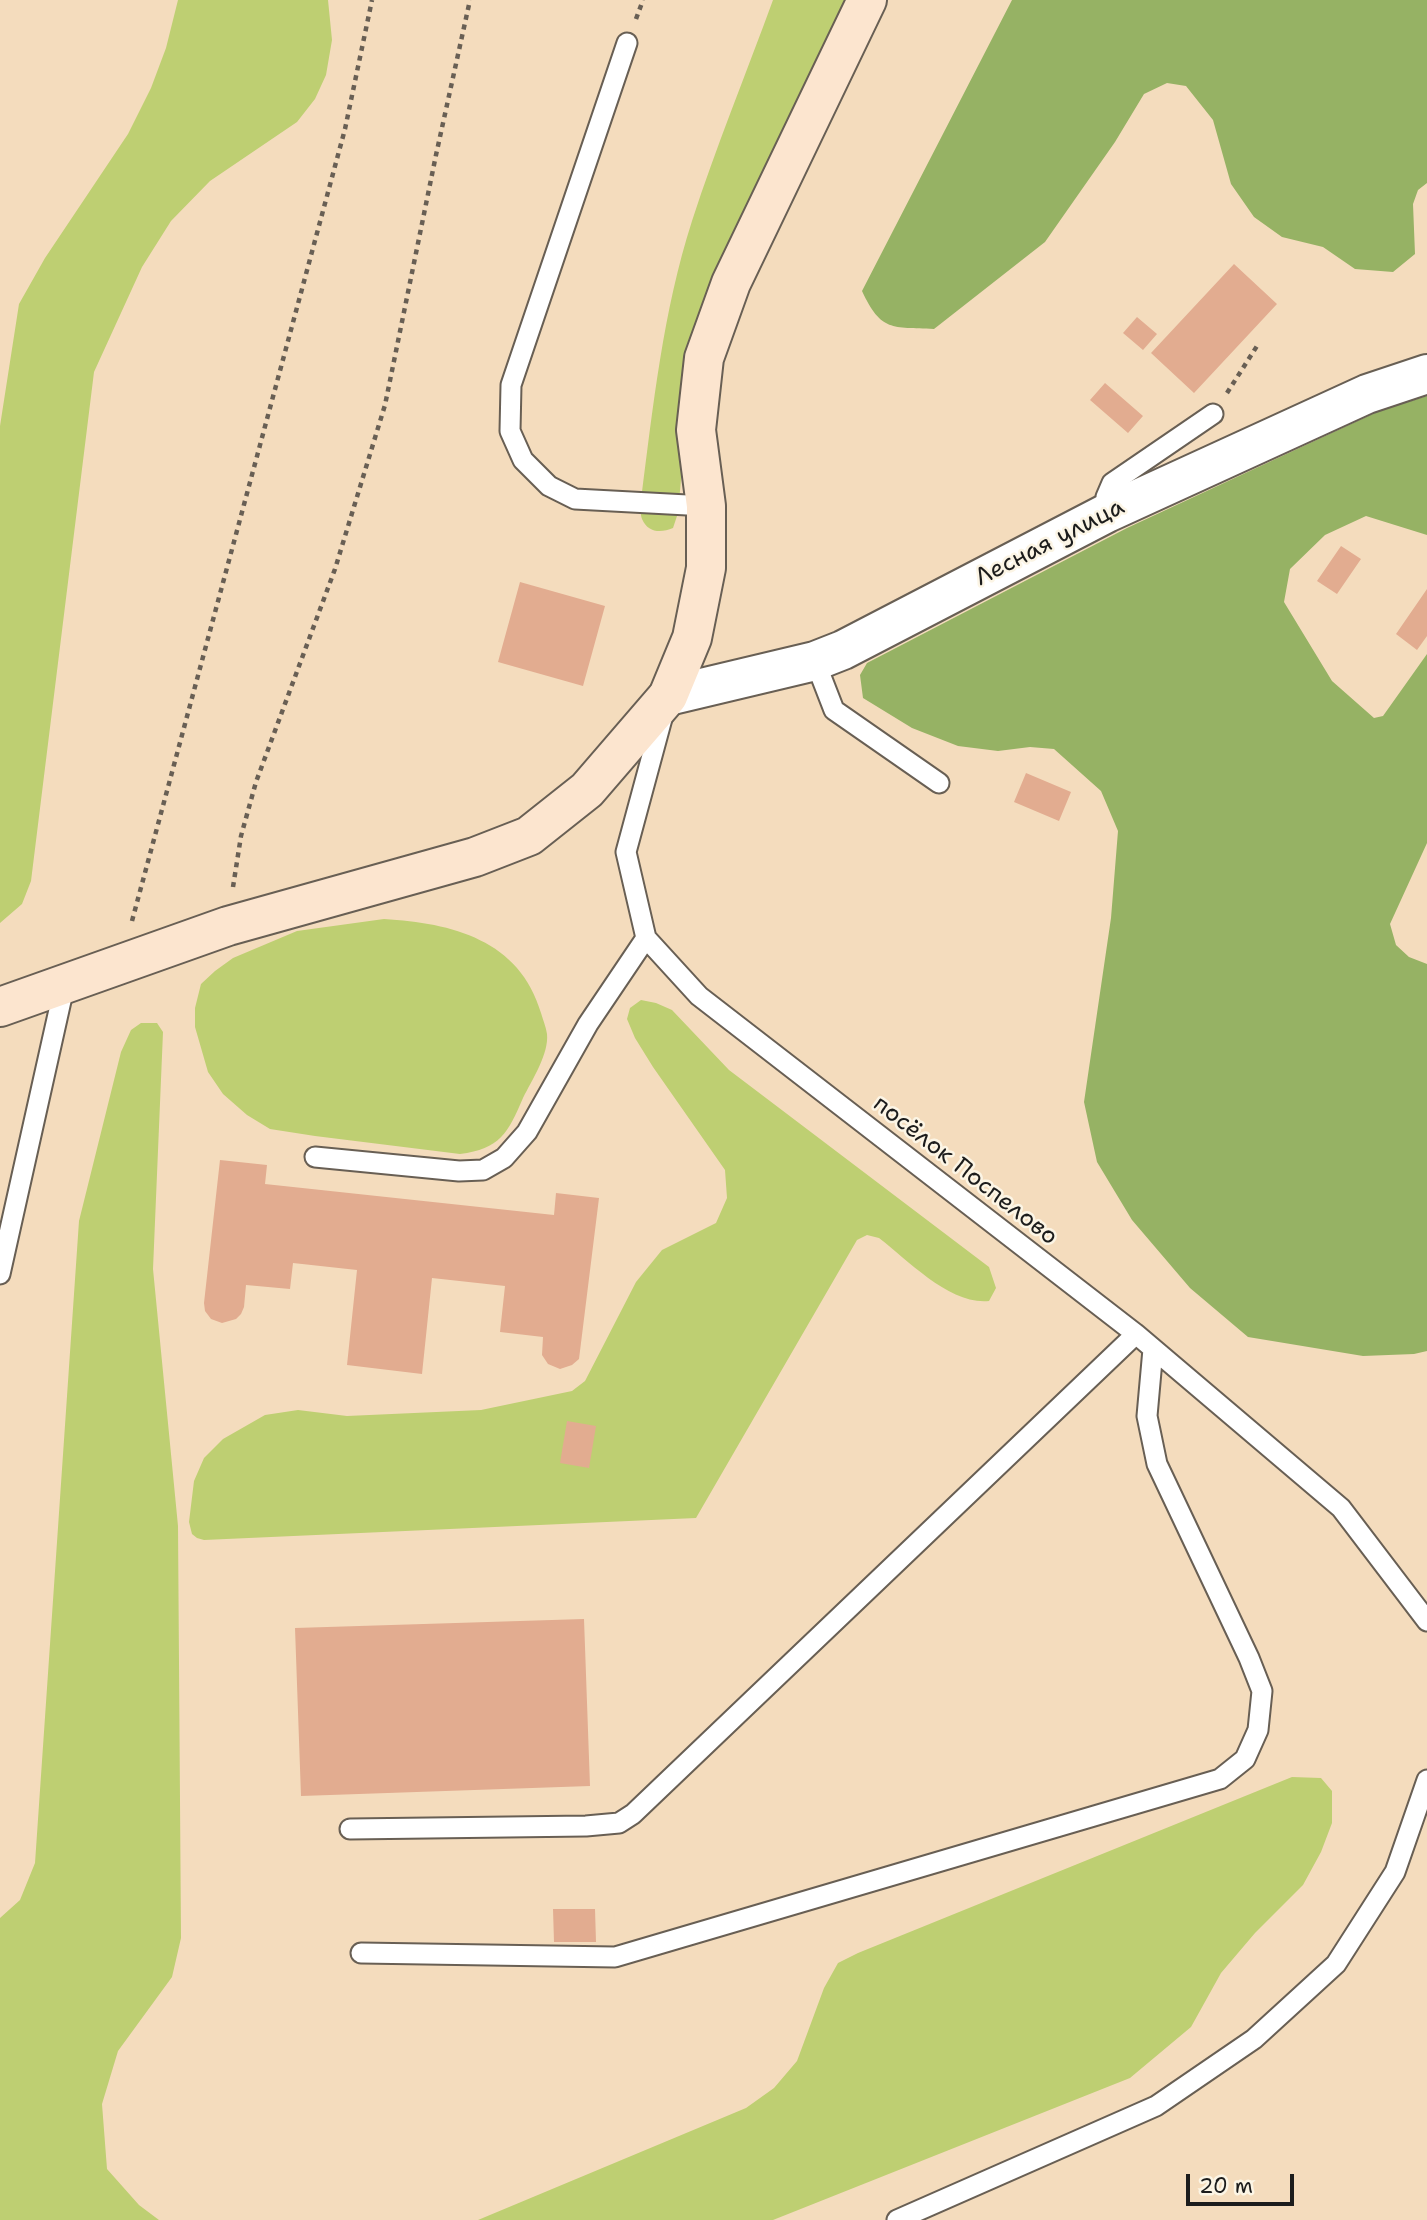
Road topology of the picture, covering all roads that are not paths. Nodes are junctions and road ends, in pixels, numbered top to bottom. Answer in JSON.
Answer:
{"nodes":[{"id":1,"x":867,"y":0,"type":"edge"},
{"id":2,"x":627,"y":43,"type":"dead end"},
{"id":3,"x":1427,"y":374,"type":"edge"},
{"id":4,"x":1213,"y":414,"type":"road end"},
{"id":5,"x":706,"y":506,"type":"junction"},
{"id":6,"x":1107,"y":513,"type":"junction"},
{"id":7,"x":815,"y":661,"type":"junction"},
{"id":8,"x":668,"y":696,"type":"junction"},
{"id":9,"x":939,"y":783,"type":"dead end"},
{"id":10,"x":646,"y":938,"type":"junction"},
{"id":11,"x":65,"y":983,"type":"junction"},
{"id":12,"x":0,"y":1007,"type":"edge"},
{"id":13,"x":315,"y":1157,"type":"dead end"},
{"id":14,"x":0,"y":1275,"type":"edge"},
{"id":15,"x":1136,"y":1334,"type":"junction"},
{"id":16,"x":1153,"y":1349,"type":"junction"},
{"id":17,"x":1427,"y":1621,"type":"edge"},
{"id":18,"x":1427,"y":1780,"type":"edge"},
{"id":19,"x":350,"y":1829,"type":"dead end"},
{"id":20,"x":361,"y":1953,"type":"dead end"},
{"id":21,"x":897,"y":2220,"type":"edge"}],
"edges":[{"from":1,"to":5,"type":"main road"},
{"from":2,"to":5,"type":"lane"},
{"from":3,"to":6,"type":"street","name":"Лесная улица"},
{"from":4,"to":6,"type":"lane"},
{"from":5,"to":8,"type":"main road"},
{"from":6,"to":7,"type":"street","name":"Лесная улица"},
{"from":7,"to":8,"type":"street","name":"Лесная улица"},
{"from":7,"to":9,"type":"lane"},
{"from":8,"to":10,"type":"lane","name":"посёлок Поспелово"},
{"from":8,"to":11,"type":"main road"},
{"from":10,"to":13,"type":"lane"},
{"from":10,"to":15,"type":"lane","name":"посёлок Поспелово"},
{"from":11,"to":12,"type":"main road"},
{"from":11,"to":14,"type":"lane"},
{"from":15,"to":16,"type":"lane","name":"посёлок Поспелово"},
{"from":15,"to":19,"type":"lane"},
{"from":16,"to":17,"type":"lane","name":"посёлок Поспелово"},
{"from":16,"to":20,"type":"lane"},
{"from":18,"to":21,"type":"lane"}]}
